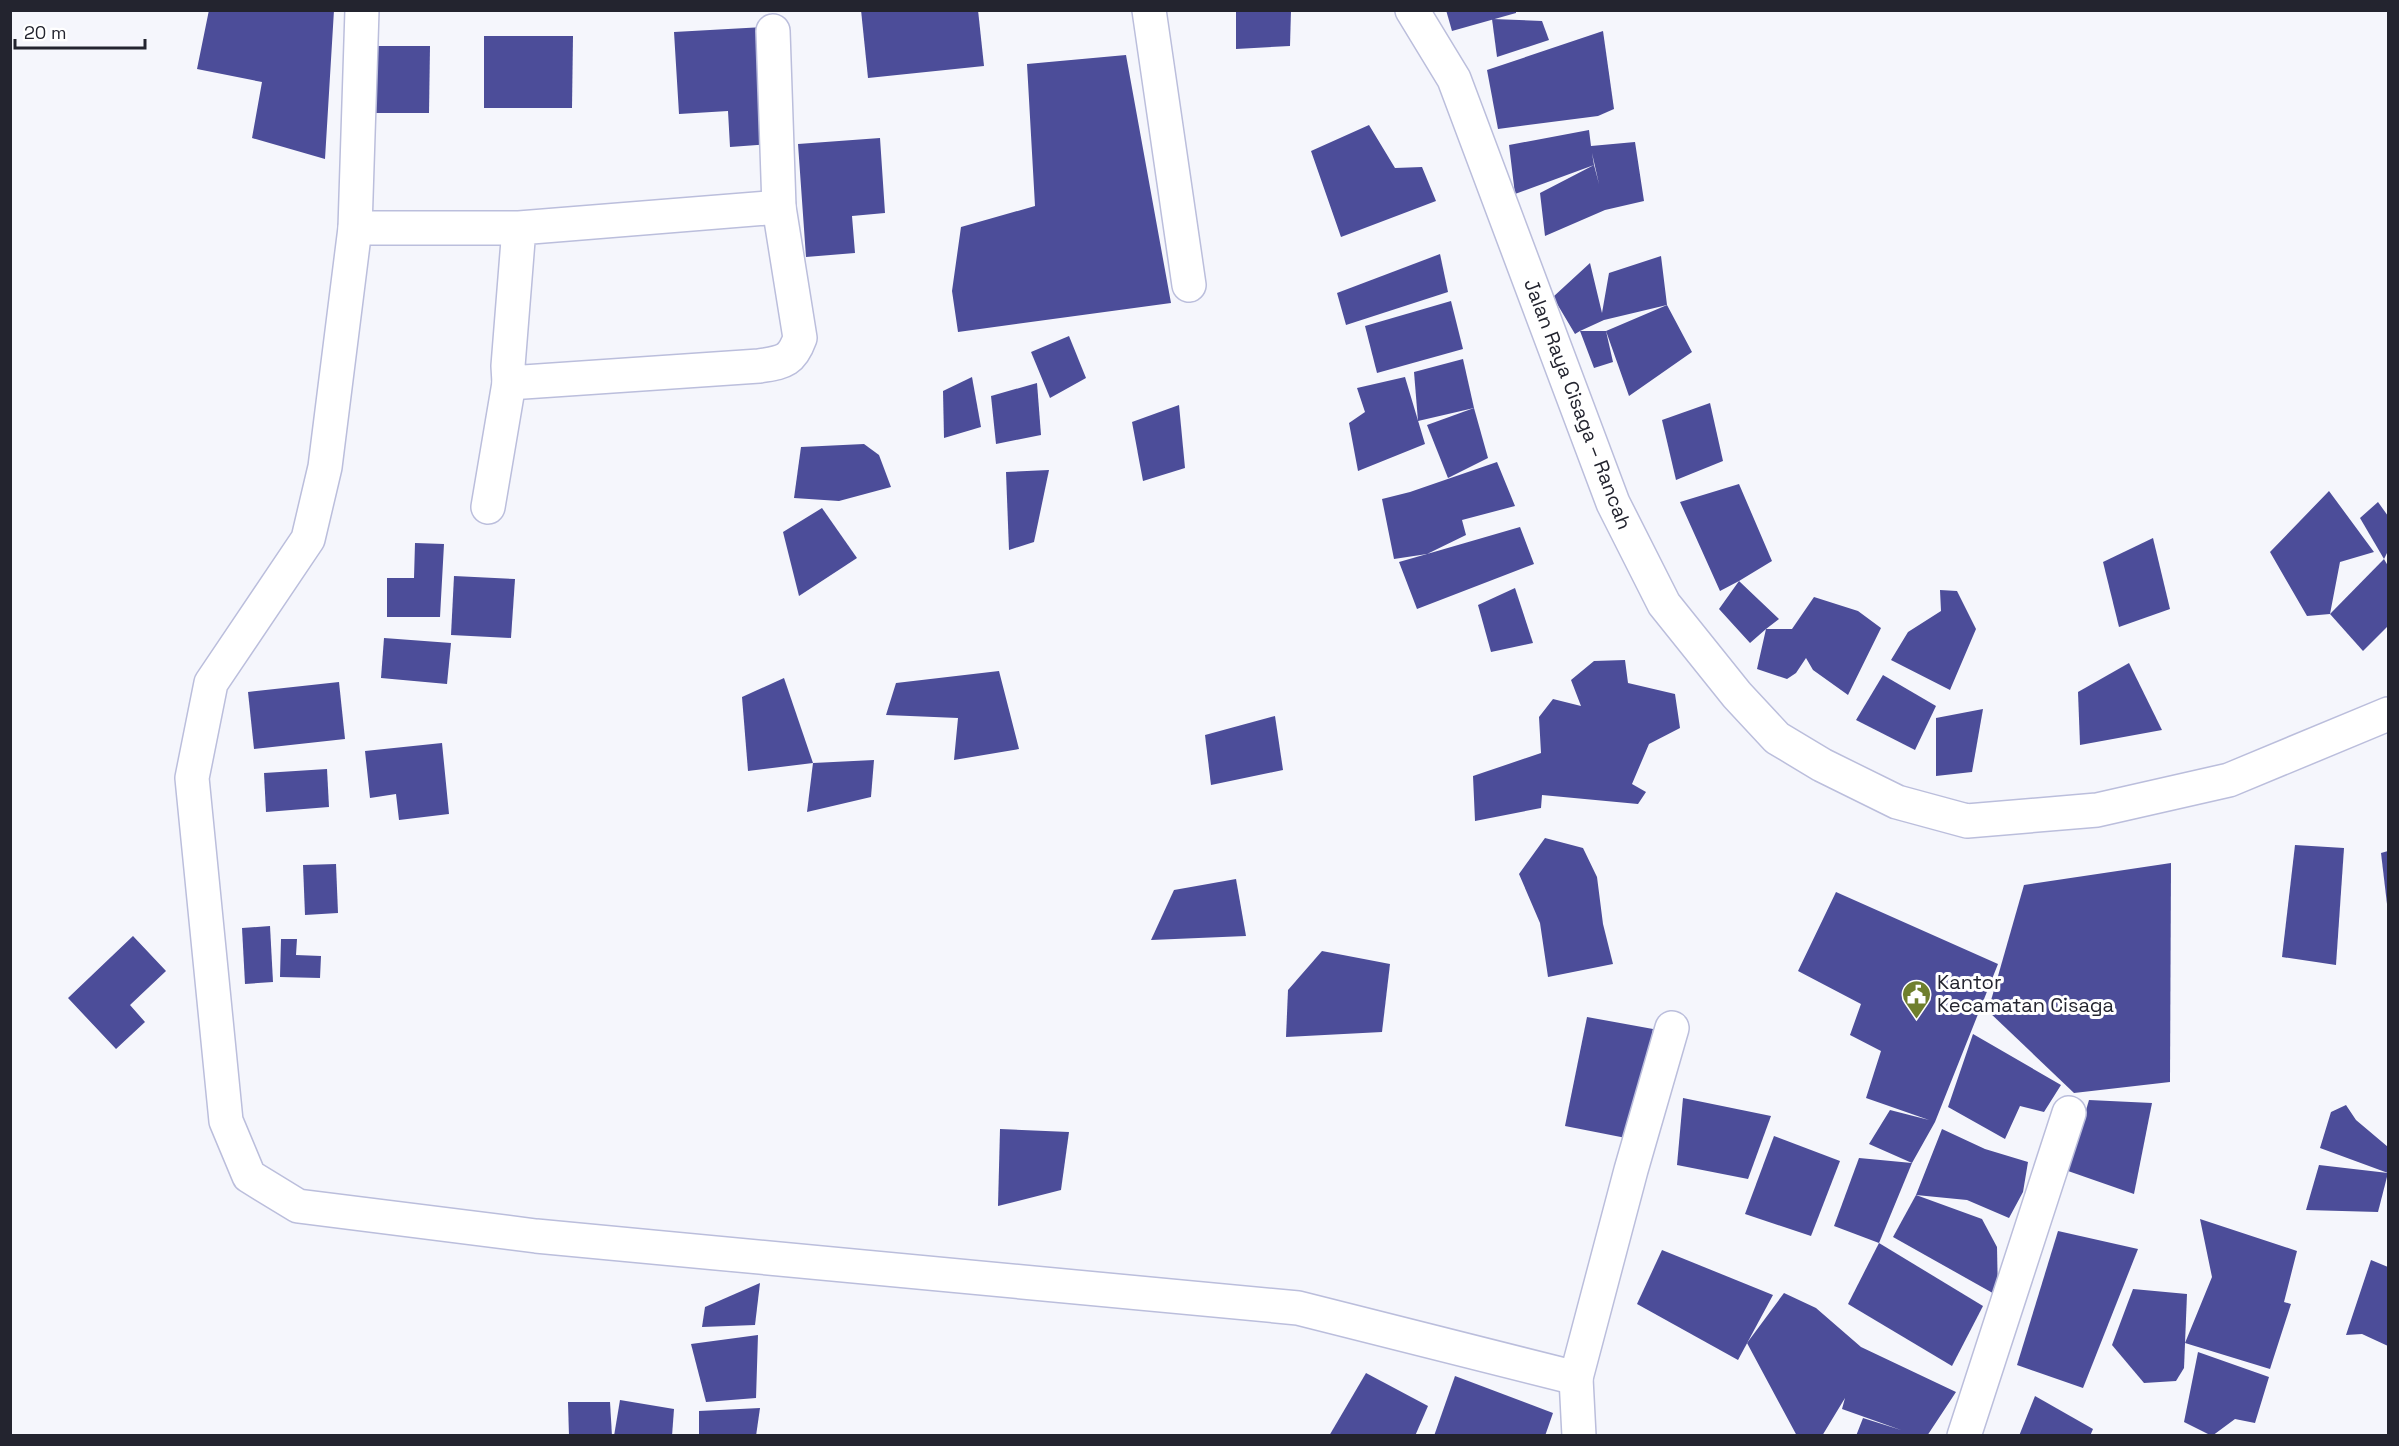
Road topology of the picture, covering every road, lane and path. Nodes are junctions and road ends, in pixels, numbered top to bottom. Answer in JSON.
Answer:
{"nodes":[{"id":1,"x":362,"y":10,"type":"edge"},
{"id":2,"x":1149,"y":10,"type":"edge"},
{"id":3,"x":1412,"y":10,"type":"edge"},
{"id":4,"x":773,"y":31,"type":"dead end"},
{"id":5,"x":779,"y":207,"type":"junction"},
{"id":6,"x":355,"y":228,"type":"junction"},
{"id":7,"x":519,"y":228,"type":"junction"},
{"id":8,"x":1189,"y":285,"type":"dead end"},
{"id":9,"x":509,"y":383,"type":"junction"},
{"id":10,"x":488,"y":507,"type":"dead end"},
{"id":11,"x":2388,"y":714,"type":"edge"},
{"id":12,"x":1672,"y":1028,"type":"dead end"},
{"id":13,"x":2069,"y":1113,"type":"dead end"},
{"id":14,"x":1576,"y":1378,"type":"junction"},
{"id":15,"x":1579,"y":1436,"type":"edge"},
{"id":16,"x":1964,"y":1436,"type":"edge"}],
"edges":[{"from":1,"to":6,"type":"street"},
{"from":2,"to":8,"type":"street"},
{"from":3,"to":11,"type":"street","name":"Jalan Raya Cisaga – Rancah"},
{"from":4,"to":5,"type":"street"},
{"from":5,"to":7,"type":"street"},
{"from":5,"to":9,"type":"street"},
{"from":6,"to":7,"type":"street"},
{"from":6,"to":14,"type":"street"},
{"from":7,"to":9,"type":"street"},
{"from":9,"to":10,"type":"street"},
{"from":12,"to":14,"type":"street"},
{"from":13,"to":16,"type":"street"},
{"from":14,"to":15,"type":"street"}]}
